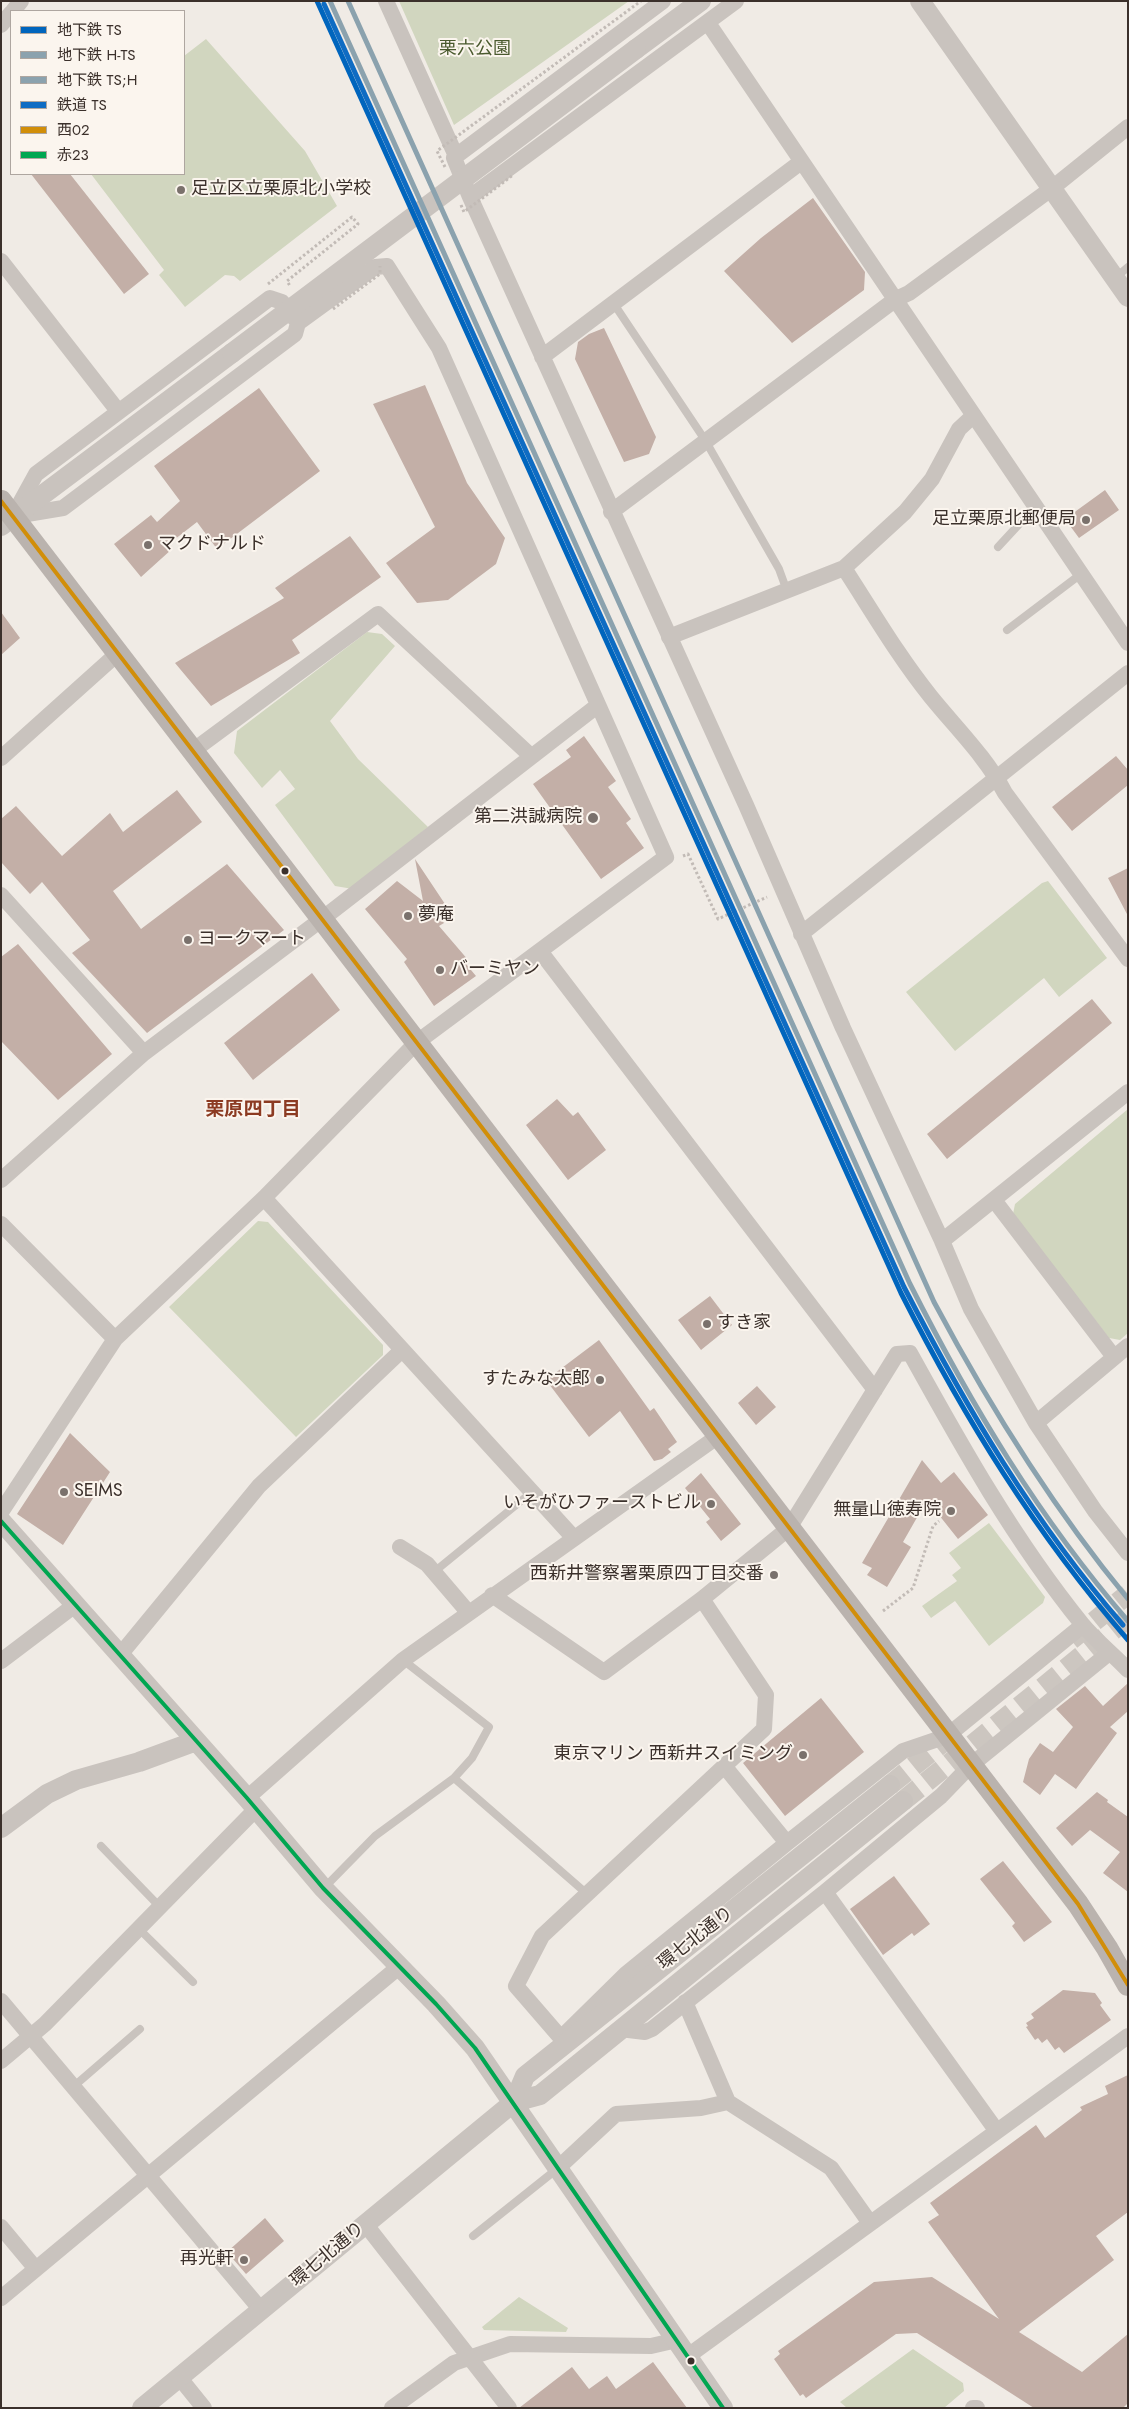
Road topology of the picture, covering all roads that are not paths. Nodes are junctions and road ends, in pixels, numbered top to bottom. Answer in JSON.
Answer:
{"nodes":[{"id":1,"x":386,"y":1,"type":"edge"},
{"id":2,"x":663,"y":1,"type":"edge"},
{"id":3,"x":701,"y":1,"type":"edge"},
{"id":4,"x":736,"y":1,"type":"edge"},
{"id":5,"x":920,"y":1,"type":"edge"},
{"id":6,"x":708,"y":23,"type":"junction"},
{"id":7,"x":1128,"y":128,"type":"edge"},
{"id":8,"x":456,"y":156,"type":"junction"},
{"id":9,"x":802,"y":162,"type":"junction"},
{"id":10,"x":1051,"y":189,"type":"junction"},
{"id":11,"x":465,"y":200,"type":"junction"},
{"id":12,"x":1,"y":261,"type":"edge"},
{"id":13,"x":1121,"y":272,"type":"edge"},
{"id":14,"x":1128,"y":297,"type":"edge"},
{"id":15,"x":896,"y":299,"type":"junction"},
{"id":16,"x":614,"y":304,"type":"junction"},
{"id":17,"x":298,"y":323,"type":"junction"},
{"id":18,"x":542,"y":358,"type":"junction"},
{"id":19,"x":118,"y":411,"type":"junction"},
{"id":20,"x":973,"y":416,"type":"junction"},
{"id":21,"x":705,"y":440,"type":"junction"},
{"id":22,"x":1035,"y":507,"type":"junction"},
{"id":23,"x":611,"y":512,"type":"junction"},
{"id":24,"x":5,"y":515,"type":"edge"},
{"id":25,"x":998,"y":547,"type":"dead end"},
{"id":26,"x":844,"y":568,"type":"junction"},
{"id":27,"x":1081,"y":574,"type":"junction"},
{"id":28,"x":787,"y":592,"type":"junction"},
{"id":29,"x":1007,"y":630,"type":"dead end"},
{"id":30,"x":669,"y":637,"type":"junction"},
{"id":31,"x":1128,"y":643,"type":"edge"},
{"id":32,"x":117,"y":654,"type":"junction"},
{"id":33,"x":1128,"y":674,"type":"edge"},
{"id":34,"x":597,"y":706,"type":"junction"},
{"id":35,"x":194,"y":750,"type":"junction"},
{"id":36,"x":531,"y":756,"type":"junction"},
{"id":37,"x":1,"y":758,"type":"edge"},
{"id":38,"x":998,"y":778,"type":"junction"},
{"id":39,"x":1,"y":896,"type":"edge"},
{"id":40,"x":322,"y":919,"type":"junction"},
{"id":41,"x":801,"y":934,"type":"junction"},
{"id":42,"x":540,"y":951,"type":"junction"},
{"id":43,"x":1128,"y":959,"type":"edge"},
{"id":44,"x":416,"y":1043,"type":"junction"},
{"id":45,"x":144,"y":1053,"type":"junction"},
{"id":46,"x":1128,"y":1092,"type":"edge"},
{"id":47,"x":1,"y":1180,"type":"edge"},
{"id":48,"x":264,"y":1198,"type":"junction"},
{"id":49,"x":994,"y":1200,"type":"junction"},
{"id":50,"x":1,"y":1224,"type":"edge"},
{"id":51,"x":942,"y":1241,"type":"junction"},
{"id":52,"x":115,"y":1339,"type":"junction"},
{"id":53,"x":1128,"y":1346,"type":"edge"},
{"id":54,"x":402,"y":1350,"type":"junction"},
{"id":55,"x":1114,"y":1358,"type":"junction"},
{"id":56,"x":875,"y":1390,"type":"junction"},
{"id":57,"x":1036,"y":1423,"type":"junction"},
{"id":58,"x":717,"y":1437,"type":"junction"},
{"id":59,"x":532,"y":1492,"type":"junction"},
{"id":60,"x":1,"y":1512,"type":"edge"},
{"id":61,"x":1,"y":1521,"type":"edge"},
{"id":62,"x":789,"y":1528,"type":"junction"},
{"id":63,"x":573,"y":1537,"type":"junction"},
{"id":64,"x":400,"y":1547,"type":"dead end"},
{"id":65,"x":1128,"y":1553,"type":"edge"},
{"id":66,"x":434,"y":1572,"type":"junction"},
{"id":67,"x":492,"y":1595,"type":"junction"},
{"id":68,"x":702,"y":1599,"type":"junction"},
{"id":69,"x":75,"y":1605,"type":"junction"},
{"id":70,"x":468,"y":1612,"type":"junction"},
{"id":71,"x":1083,"y":1624,"type":"junction"},
{"id":72,"x":1109,"y":1653,"type":"junction"},
{"id":73,"x":120,"y":1655,"type":"junction"},
{"id":74,"x":403,"y":1660,"type":"junction"},
{"id":75,"x":1,"y":1661,"type":"edge"},
{"id":76,"x":1128,"y":1670,"type":"edge"},
{"id":77,"x":948,"y":1736,"type":"junction"},
{"id":78,"x":196,"y":1741,"type":"junction"},
{"id":79,"x":970,"y":1766,"type":"junction"},
{"id":80,"x":725,"y":1767,"type":"junction"},
{"id":81,"x":454,"y":1778,"type":"junction"},
{"id":82,"x":890,"y":1785,"type":"tunnel mouth"},
{"id":83,"x":903,"y":1801,"type":"tunnel mouth"},
{"id":84,"x":252,"y":1803,"type":"junction"},
{"id":85,"x":2,"y":1826,"type":"edge"},
{"id":86,"x":787,"y":1842,"type":"junction"},
{"id":87,"x":101,"y":1846,"type":"dead end"},
{"id":88,"x":323,"y":1888,"type":"junction"},
{"id":89,"x":825,"y":1892,"type":"junction"},
{"id":90,"x":586,"y":1893,"type":"junction"},
{"id":91,"x":159,"y":1906,"type":"junction"},
{"id":92,"x":138,"y":1928,"type":"junction"},
{"id":93,"x":400,"y":1966,"type":"junction"},
{"id":94,"x":193,"y":1982,"type":"dead end"},
{"id":95,"x":1128,"y":1985,"type":"edge"},
{"id":96,"x":1,"y":2001,"type":"edge"},
{"id":97,"x":685,"y":2002,"type":"junction"},
{"id":98,"x":140,"y":2029,"type":"dead end"},
{"id":99,"x":620,"y":2029,"type":"junction"},
{"id":100,"x":31,"y":2036,"type":"junction"},
{"id":101,"x":1128,"y":2036,"type":"edge"},
{"id":102,"x":559,"y":2044,"type":"junction"},
{"id":103,"x":1,"y":2061,"type":"edge"},
{"id":104,"x":73,"y":2087,"type":"junction"},
{"id":105,"x":514,"y":2102,"type":"junction"},
{"id":106,"x":728,"y":2102,"type":"junction"},
{"id":107,"x":996,"y":2130,"type":"junction"},
{"id":108,"x":558,"y":2168,"type":"junction"},
{"id":109,"x":148,"y":2177,"type":"junction"},
{"id":110,"x":870,"y":2223,"type":"junction"},
{"id":111,"x":366,"y":2225,"type":"junction"},
{"id":112,"x":1,"y":2227,"type":"edge"},
{"id":113,"x":473,"y":2236,"type":"dead end"},
{"id":114,"x":36,"y":2269,"type":"junction"},
{"id":115,"x":1,"y":2298,"type":"edge"},
{"id":116,"x":262,"y":2311,"type":"junction"},
{"id":117,"x":682,"y":2348,"type":"junction"},
{"id":118,"x":470,"y":2356,"type":"junction"},
{"id":119,"x":179,"y":2377,"type":"junction"},
{"id":120,"x":142,"y":2408,"type":"edge"},
{"id":121,"x":204,"y":2408,"type":"edge"},
{"id":122,"x":392,"y":2408,"type":"edge"},
{"id":123,"x":509,"y":2408,"type":"edge"},
{"id":124,"x":723,"y":2408,"type":"edge"},
{"id":125,"x":973,"y":2408,"type":"edge"},
{"id":126,"x":977,"y":2408,"type":"edge"}],
"edges":[{"from":1,"to":8,"type":"street"},
{"from":2,"to":8,"type":"street"},
{"from":3,"to":24,"type":"street","bridge":true},
{"from":4,"to":6,"type":"street"},
{"from":5,"to":10,"type":"street"},
{"from":6,"to":9,"type":"street"},
{"from":6,"to":11,"type":"street"},
{"from":7,"to":10,"type":"street"},
{"from":8,"to":11,"type":"street"},
{"from":9,"to":15,"type":"street"},
{"from":9,"to":16,"type":"street"},
{"from":10,"to":13,"type":"street"},
{"from":10,"to":15,"type":"street"},
{"from":11,"to":18,"type":"street"},
{"from":12,"to":19,"type":"street"},
{"from":13,"to":14,"type":"street"},
{"from":15,"to":20,"type":"street"},
{"from":15,"to":21,"type":"street"},
{"from":16,"to":18,"type":"street"},
{"from":16,"to":21,"type":"lane"},
{"from":17,"to":19,"type":"street"},
{"from":17,"to":24,"type":"street"},
{"from":17,"to":34,"type":"street"},
{"from":18,"to":23,"type":"street"},
{"from":19,"to":24,"type":"street"},
{"from":20,"to":22,"type":"street"},
{"from":20,"to":26,"type":"street"},
{"from":21,"to":23,"type":"street"},
{"from":21,"to":28,"type":"lane"},
{"from":22,"to":25,"type":"lane"},
{"from":22,"to":27,"type":"street"},
{"from":23,"to":30,"type":"street"},
{"from":24,"to":32,"type":"main road"},
{"from":26,"to":28,"type":"street"},
{"from":26,"to":38,"type":"street"},
{"from":27,"to":29,"type":"lane"},
{"from":27,"to":31,"type":"street"},
{"from":28,"to":30,"type":"street"},
{"from":30,"to":41,"type":"street"},
{"from":32,"to":35,"type":"main road"},
{"from":32,"to":37,"type":"street"},
{"from":33,"to":38,"type":"street"},
{"from":34,"to":36,"type":"street"},
{"from":34,"to":42,"type":"street"},
{"from":35,"to":36,"type":"street"},
{"from":35,"to":40,"type":"main road"},
{"from":36,"to":40,"type":"street"},
{"from":38,"to":41,"type":"street"},
{"from":38,"to":43,"type":"street"},
{"from":39,"to":45,"type":"street"},
{"from":40,"to":44,"type":"main road"},
{"from":40,"to":45,"type":"street"},
{"from":41,"to":51,"type":"street"},
{"from":42,"to":44,"type":"street"},
{"from":42,"to":56,"type":"street"},
{"from":44,"to":48,"type":"street"},
{"from":44,"to":58,"type":"main road"},
{"from":45,"to":47,"type":"street"},
{"from":46,"to":49,"type":"street"},
{"from":48,"to":52,"type":"street"},
{"from":48,"to":54,"type":"street"},
{"from":49,"to":51,"type":"street"},
{"from":49,"to":55,"type":"street"},
{"from":50,"to":52,"type":"street"},
{"from":51,"to":57,"type":"street"},
{"from":52,"to":60,"type":"street"},
{"from":53,"to":55,"type":"street"},
{"from":54,"to":59,"type":"street"},
{"from":54,"to":73,"type":"street"},
{"from":55,"to":57,"type":"street"},
{"from":56,"to":62,"type":"street"},
{"from":56,"to":71,"type":"street"},
{"from":57,"to":65,"type":"street"},
{"from":58,"to":62,"type":"main road"},
{"from":58,"to":63,"type":"street"},
{"from":59,"to":63,"type":"street"},
{"from":59,"to":66,"type":"lane"},
{"from":61,"to":69,"type":"street"},
{"from":62,"to":68,"type":"street"},
{"from":62,"to":77,"type":"main road"},
{"from":63,"to":67,"type":"street"},
{"from":64,"to":66,"type":"street"},
{"from":66,"to":70,"type":"street"},
{"from":67,"to":68,"type":"street"},
{"from":67,"to":70,"type":"street"},
{"from":68,"to":80,"type":"street"},
{"from":69,"to":73,"type":"street"},
{"from":69,"to":75,"type":"street"},
{"from":70,"to":74,"type":"street"},
{"from":71,"to":72,"type":"street"},
{"from":71,"to":77,"type":"street"},
{"from":72,"to":76,"type":"street"},
{"from":72,"to":79,"type":"street"},
{"from":73,"to":78,"type":"street"},
{"from":74,"to":81,"type":"lane"},
{"from":74,"to":84,"type":"street"},
{"from":77,"to":79,"type":"main road"},
{"from":77,"to":86,"type":"street"},
{"from":78,"to":84,"type":"street"},
{"from":78,"to":85,"type":"street"},
{"from":79,"to":89,"type":"street"},
{"from":79,"to":95,"type":"main road"},
{"from":80,"to":86,"type":"street"},
{"from":80,"to":90,"type":"street"},
{"from":81,"to":88,"type":"lane"},
{"from":81,"to":90,"type":"lane"},
{"from":82,"to":102,"type":"street","name":"環七北通り"},
{"from":83,"to":99,"type":"street","name":"環七北通り"},
{"from":84,"to":88,"type":"street"},
{"from":84,"to":91,"type":"street"},
{"from":86,"to":102,"type":"street"},
{"from":87,"to":91,"type":"lane"},
{"from":88,"to":93,"type":"street"},
{"from":89,"to":97,"type":"street"},
{"from":89,"to":107,"type":"street"},
{"from":90,"to":102,"type":"street"},
{"from":91,"to":92,"type":"street"},
{"from":92,"to":94,"type":"lane"},
{"from":92,"to":100,"type":"street"},
{"from":93,"to":105,"type":"street"},
{"from":93,"to":109,"type":"street"},
{"from":96,"to":100,"type":"street"},
{"from":97,"to":99,"type":"street"},
{"from":97,"to":106,"type":"street"},
{"from":98,"to":104,"type":"lane"},
{"from":99,"to":105,"type":"street","name":"環七北通り"},
{"from":100,"to":103,"type":"street"},
{"from":100,"to":104,"type":"street"},
{"from":101,"to":107,"type":"street"},
{"from":102,"to":105,"type":"street","name":"環七北通り"},
{"from":104,"to":109,"type":"street"},
{"from":105,"to":108,"type":"street"},
{"from":105,"to":111,"type":"street","name":"環七北通り"},
{"from":106,"to":108,"type":"street"},
{"from":106,"to":110,"type":"street"},
{"from":107,"to":110,"type":"street"},
{"from":108,"to":113,"type":"lane"},
{"from":108,"to":117,"type":"street"},
{"from":109,"to":114,"type":"street"},
{"from":109,"to":116,"type":"street"},
{"from":110,"to":117,"type":"street"},
{"from":111,"to":116,"type":"street","name":"環七北通り"},
{"from":111,"to":118,"type":"street"},
{"from":112,"to":114,"type":"street"},
{"from":114,"to":115,"type":"street"},
{"from":116,"to":119,"type":"street","name":"環七北通り"},
{"from":117,"to":118,"type":"street"},
{"from":117,"to":124,"type":"street"},
{"from":118,"to":122,"type":"street"},
{"from":118,"to":123,"type":"street"},
{"from":119,"to":120,"type":"street","name":"環七北通り"},
{"from":119,"to":121,"type":"street"},
{"from":125,"to":126,"type":"street"}]}
